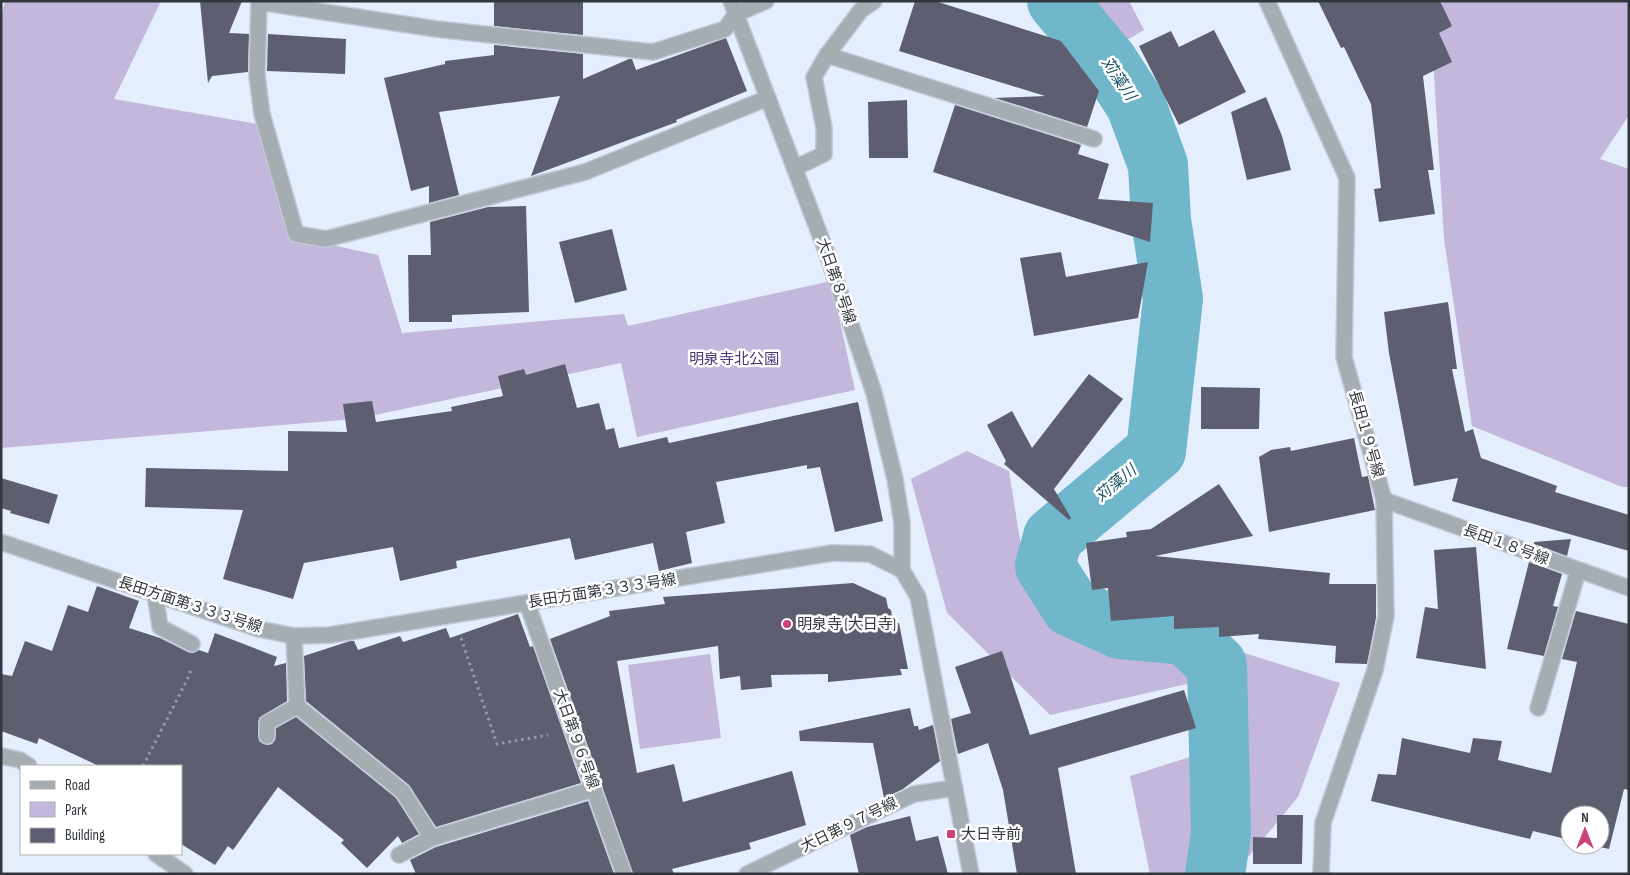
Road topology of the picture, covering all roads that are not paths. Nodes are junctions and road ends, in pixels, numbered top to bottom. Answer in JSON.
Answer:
{"nodes":[{"id":1,"x":766,"y":1,"type":"edge"},
{"id":2,"x":874,"y":1,"type":"edge"},
{"id":3,"x":1267,"y":1,"type":"edge"},
{"id":4,"x":733,"y":7,"type":"edge"},
{"id":5,"x":827,"y":55,"type":"junction"},
{"id":6,"x":768,"y":98,"type":"junction"},
{"id":7,"x":1094,"y":139,"type":"dead end"},
{"id":8,"x":795,"y":168,"type":"junction"},
{"id":9,"x":1384,"y":500,"type":"junction"},
{"id":10,"x":1,"y":542,"type":"edge"},
{"id":11,"x":902,"y":570,"type":"junction"},
{"id":12,"x":1578,"y":571,"type":"junction"},
{"id":13,"x":1629,"y":588,"type":"edge"},
{"id":14,"x":155,"y":594,"type":"junction"},
{"id":15,"x":527,"y":604,"type":"junction"},
{"id":16,"x":294,"y":636,"type":"junction"},
{"id":17,"x":192,"y":644,"type":"road end"},
{"id":18,"x":297,"y":706,"type":"junction"},
{"id":19,"x":1538,"y":708,"type":"dead end"},
{"id":20,"x":266,"y":736,"type":"dead end"},
{"id":21,"x":1,"y":756,"type":"edge"},
{"id":22,"x":28,"y":765,"type":"edge"},
{"id":23,"x":955,"y":788,"type":"junction"},
{"id":24,"x":594,"y":789,"type":"junction"},
{"id":25,"x":432,"y":838,"type":"junction"},
{"id":26,"x":157,"y":855,"type":"edge"},
{"id":27,"x":399,"y":855,"type":"dead end"},
{"id":28,"x":779,"y":867,"type":"edge"},
{"id":29,"x":185,"y":874,"type":"edge"},
{"id":30,"x":624,"y":874,"type":"edge"},
{"id":31,"x":747,"y":874,"type":"edge"},
{"id":32,"x":971,"y":874,"type":"edge"},
{"id":33,"x":1321,"y":874,"type":"edge"}],
"edges":[{"from":1,"to":4,"type":"street"},
{"from":2,"to":5,"type":"street"},
{"from":3,"to":9,"type":"street","name":"長田１９号線"},
{"from":4,"to":6,"type":"street","name":"大日第８号線"},
{"from":4,"to":6,"type":"street"},
{"from":5,"to":7,"type":"street"},
{"from":5,"to":8,"type":"street"},
{"from":6,"to":8,"type":"street","name":"大日第８号線"},
{"from":8,"to":11,"type":"street","name":"大日第８号線"},
{"from":9,"to":12,"type":"street","name":"長田１８号線"},
{"from":9,"to":33,"type":"street","name":"長田１９号線"},
{"from":10,"to":14,"type":"street","name":"長田方面第３３３号線"},
{"from":11,"to":15,"type":"street","name":"長田方面第３３３号線"},
{"from":11,"to":23,"type":"street"},
{"from":12,"to":13,"type":"street","name":"長田１８号線"},
{"from":12,"to":19,"type":"street"},
{"from":14,"to":16,"type":"street","name":"長田方面第３３３号線"},
{"from":14,"to":17,"type":"street"},
{"from":15,"to":16,"type":"street","name":"長田方面第３３３号線"},
{"from":15,"to":24,"type":"street","name":"大日第９６号線"},
{"from":16,"to":18,"type":"street"},
{"from":18,"to":20,"type":"street"},
{"from":18,"to":25,"type":"street"},
{"from":21,"to":22,"type":"street"},
{"from":23,"to":28,"type":"street","name":"大日第９７号線"},
{"from":23,"to":32,"type":"street"},
{"from":24,"to":25,"type":"street"},
{"from":24,"to":30,"type":"street","name":"大日第９６号線"},
{"from":25,"to":27,"type":"street"},
{"from":26,"to":29,"type":"street"},
{"from":28,"to":31,"type":"street","name":"大日第９７号線"}]}
